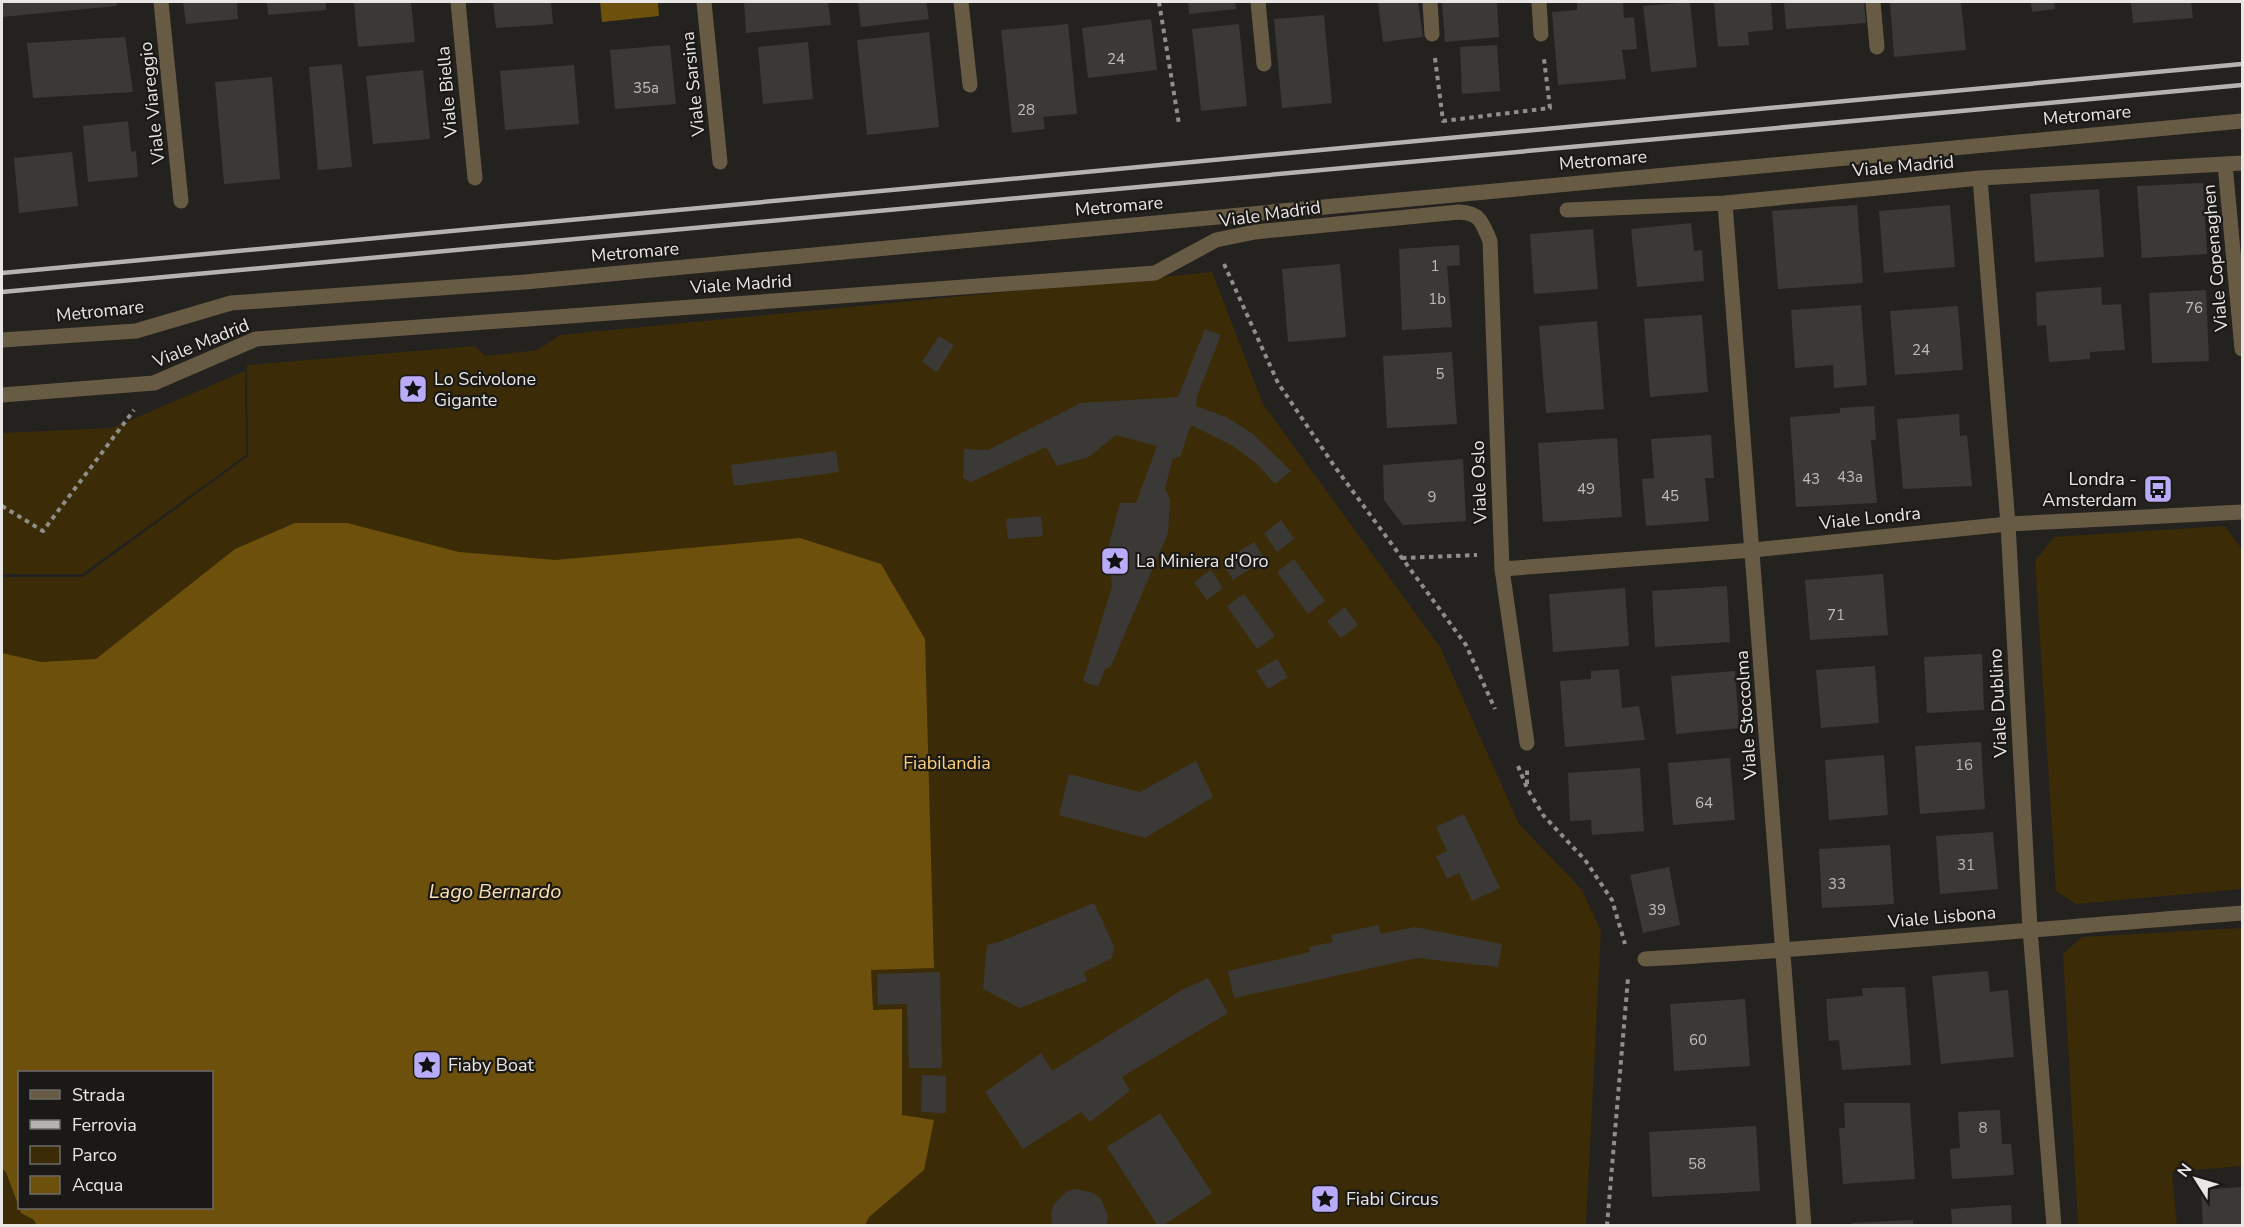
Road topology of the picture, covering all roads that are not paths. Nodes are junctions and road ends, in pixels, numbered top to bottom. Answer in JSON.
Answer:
{"nodes":[{"id":1,"x":161,"y":2,"type":"edge"},
{"id":2,"x":458,"y":2,"type":"edge"},
{"id":3,"x":704,"y":2,"type":"edge"},
{"id":4,"x":962,"y":2,"type":"edge"},
{"id":5,"x":1258,"y":2,"type":"edge"},
{"id":6,"x":1430,"y":2,"type":"edge"},
{"id":7,"x":1539,"y":2,"type":"edge"},
{"id":8,"x":1873,"y":2,"type":"edge"},
{"id":9,"x":1432,"y":34,"type":"road end"},
{"id":10,"x":1541,"y":34,"type":"road end"},
{"id":11,"x":1876,"y":47,"type":"dead end"},
{"id":12,"x":1264,"y":64,"type":"dead end"},
{"id":13,"x":970,"y":85,"type":"dead end"},
{"id":14,"x":2242,"y":121,"type":"edge"},
{"id":15,"x":720,"y":162,"type":"dead end"},
{"id":16,"x":2242,"y":163,"type":"edge"},
{"id":17,"x":2225,"y":164,"type":"junction"},
{"id":18,"x":475,"y":178,"type":"dead end"},
{"id":19,"x":1980,"y":178,"type":"junction"},
{"id":20,"x":181,"y":201,"type":"dead end"},
{"id":21,"x":1725,"y":202,"type":"junction"},
{"id":22,"x":1567,"y":210,"type":"dead end"},
{"id":23,"x":1481,"y":220,"type":"joint"},
{"id":24,"x":2,"y":340,"type":"edge"},
{"id":25,"x":2242,"y":349,"type":"edge"},
{"id":26,"x":2,"y":395,"type":"edge"},
{"id":27,"x":2242,"y":512,"type":"edge"},
{"id":28,"x":2008,"y":524,"type":"junction"},
{"id":29,"x":1753,"y":550,"type":"junction"},
{"id":30,"x":1502,"y":561,"type":"junction"},
{"id":31,"x":1527,"y":743,"type":"dead end"},
{"id":32,"x":2242,"y":913,"type":"edge"},
{"id":33,"x":2030,"y":929,"type":"junction"},
{"id":34,"x":1783,"y":951,"type":"junction"},
{"id":35,"x":1645,"y":959,"type":"dead end"},
{"id":36,"x":1804,"y":1226,"type":"edge"},
{"id":37,"x":2054,"y":1226,"type":"edge"}],
"edges":[{"from":1,"to":20,"type":"street","name":"Viale Viareggio"},
{"from":2,"to":18,"type":"street","name":"Viale Biella"},
{"from":3,"to":15,"type":"street","name":"Viale Sarsina"},
{"from":4,"to":13,"type":"street"},
{"from":5,"to":12,"type":"street"},
{"from":6,"to":9,"type":"street"},
{"from":7,"to":10,"type":"street"},
{"from":8,"to":11,"type":"street"},
{"from":14,"to":24,"type":"street","name":"Metromare"},
{"from":16,"to":17,"type":"street","name":"Viale Madrid"},
{"from":17,"to":19,"type":"street","name":"Viale Madrid"},
{"from":17,"to":25,"type":"street","name":"Viale Copenaghen"},
{"from":19,"to":21,"type":"street","name":"Viale Madrid"},
{"from":19,"to":28,"type":"street","name":"Viale Dublino"},
{"from":21,"to":22,"type":"street","name":"Viale Madrid"},
{"from":21,"to":29,"type":"street","name":"Viale Stoccolma"},
{"from":23,"to":26,"type":"street","name":"Viale Madrid"},
{"from":23,"to":30,"type":"street","name":"Viale Oslo"},
{"from":27,"to":28,"type":"street","name":"Viale Londra"},
{"from":28,"to":29,"type":"street","name":"Viale Londra"},
{"from":28,"to":33,"type":"street","name":"Viale Dublino"},
{"from":29,"to":30,"type":"street","name":"Viale Londra"},
{"from":29,"to":34,"type":"street","name":"Viale Stoccolma"},
{"from":30,"to":31,"type":"street","name":"Viale Oslo"},
{"from":32,"to":33,"type":"street","name":"Viale Lisbona"},
{"from":33,"to":34,"type":"street","name":"Viale Lisbona"},
{"from":33,"to":37,"type":"street","name":"Viale Dublino"},
{"from":34,"to":35,"type":"street","name":"Viale Lisbona"},
{"from":34,"to":36,"type":"street","name":"Viale Stoccolma"}]}
